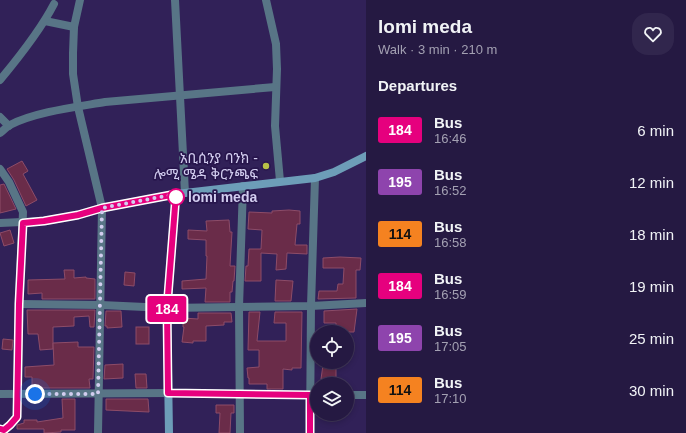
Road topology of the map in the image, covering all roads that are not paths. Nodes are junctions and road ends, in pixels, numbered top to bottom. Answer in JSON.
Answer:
{"nodes":[{"id":1,"x":80,"y":0,"type":"edge"},
{"id":2,"x":175,"y":0,"type":"edge"},
{"id":3,"x":266,"y":0,"type":"edge"},
{"id":4,"x":54,"y":4,"type":"dead end"},
{"id":5,"x":45,"y":21,"type":"junction"},
{"id":6,"x":74,"y":27,"type":"junction"},
{"id":7,"x":0,"y":80,"type":"edge"},
{"id":8,"x":276,"y":87,"type":"junction"},
{"id":9,"x":179,"y":96,"type":"junction"},
{"id":10,"x":78,"y":106,"type":"junction"},
{"id":11,"x":0,"y":117,"type":"edge"},
{"id":12,"x":9,"y":126,"type":"junction"},
{"id":13,"x":0,"y":133,"type":"edge"},
{"id":14,"x":366,"y":156,"type":"edge"},
{"id":15,"x":0,"y":169,"type":"edge"},
{"id":16,"x":315,"y":178,"type":"junction"},
{"id":17,"x":280,"y":181,"type":"junction"},
{"id":18,"x":243,"y":186,"type":"junction"},
{"id":19,"x":185,"y":193,"type":"junction"},
{"id":20,"x":176,"y":194,"type":"junction"},
{"id":21,"x":102,"y":208,"type":"junction"},
{"id":22,"x":0,"y":223,"type":"edge"},
{"id":23,"x":23,"y":223,"type":"junction"},
{"id":24,"x":366,"y":303,"type":"edge"},
{"id":25,"x":19,"y":304,"type":"junction"},
{"id":26,"x":101,"y":305,"type":"junction"},
{"id":27,"x":311,"y":306,"type":"junction"},
{"id":28,"x":239,"y":307,"type":"junction"},
{"id":29,"x":167,"y":308,"type":"junction"},
{"id":30,"x":313,"y":377,"type":"edge"},
{"id":31,"x":168,"y":393,"type":"junction"},
{"id":32,"x":0,"y":394,"type":"edge"},
{"id":33,"x":19,"y":394,"type":"junction"},
{"id":34,"x":98,"y":394,"type":"junction"},
{"id":35,"x":240,"y":394,"type":"junction"},
{"id":36,"x":366,"y":394,"type":"edge"},
{"id":37,"x":310,"y":395,"type":"edge"},
{"id":38,"x":354,"y":395,"type":"edge"},
{"id":39,"x":311,"y":421,"type":"edge"},
{"id":40,"x":2,"y":430,"type":"edge"},
{"id":41,"x":98,"y":433,"type":"edge"},
{"id":42,"x":169,"y":433,"type":"edge"},
{"id":43,"x":240,"y":433,"type":"edge"},
{"id":44,"x":310,"y":433,"type":"edge"}],
"edges":[{"from":1,"to":6,"type":"street"},
{"from":2,"to":9,"type":"street"},
{"from":3,"to":8,"type":"street"},
{"from":4,"to":5,"type":"street"},
{"from":5,"to":6,"type":"street"},
{"from":5,"to":7,"type":"street"},
{"from":6,"to":10,"type":"street"},
{"from":8,"to":9,"type":"street"},
{"from":8,"to":17,"type":"street"},
{"from":9,"to":10,"type":"street"},
{"from":9,"to":19,"type":"street"},
{"from":10,"to":12,"type":"street"},
{"from":10,"to":21,"type":"street"},
{"from":11,"to":12,"type":"street"},
{"from":12,"to":13,"type":"street"},
{"from":14,"to":16,"type":"street"},
{"from":15,"to":23,"type":"street"},
{"from":16,"to":17,"type":"street"},
{"from":16,"to":27,"type":"street"},
{"from":17,"to":18,"type":"street"},
{"from":18,"to":19,"type":"street"},
{"from":18,"to":28,"type":"street"},
{"from":19,"to":20,"type":"street"},
{"from":20,"to":21,"type":"street"},
{"from":20,"to":29,"type":"street"},
{"from":21,"to":23,"type":"street"},
{"from":21,"to":26,"type":"street"},
{"from":22,"to":23,"type":"street"},
{"from":23,"to":25,"type":"street"},
{"from":24,"to":27,"type":"street"},
{"from":25,"to":26,"type":"street"},
{"from":25,"to":33,"type":"street"},
{"from":26,"to":29,"type":"street"},
{"from":26,"to":34,"type":"street"},
{"from":27,"to":28,"type":"street"},
{"from":27,"to":30,"type":"street"},
{"from":28,"to":29,"type":"street"},
{"from":28,"to":35,"type":"street"},
{"from":29,"to":31,"type":"street"},
{"from":31,"to":34,"type":"street"},
{"from":31,"to":35,"type":"street"},
{"from":31,"to":42,"type":"street"},
{"from":32,"to":33,"type":"street"},
{"from":33,"to":34,"type":"street"},
{"from":33,"to":40,"type":"street"},
{"from":34,"to":41,"type":"street"},
{"from":35,"to":37,"type":"street"},
{"from":35,"to":43,"type":"street"},
{"from":36,"to":38,"type":"street"},
{"from":39,"to":44,"type":"street"}]}
